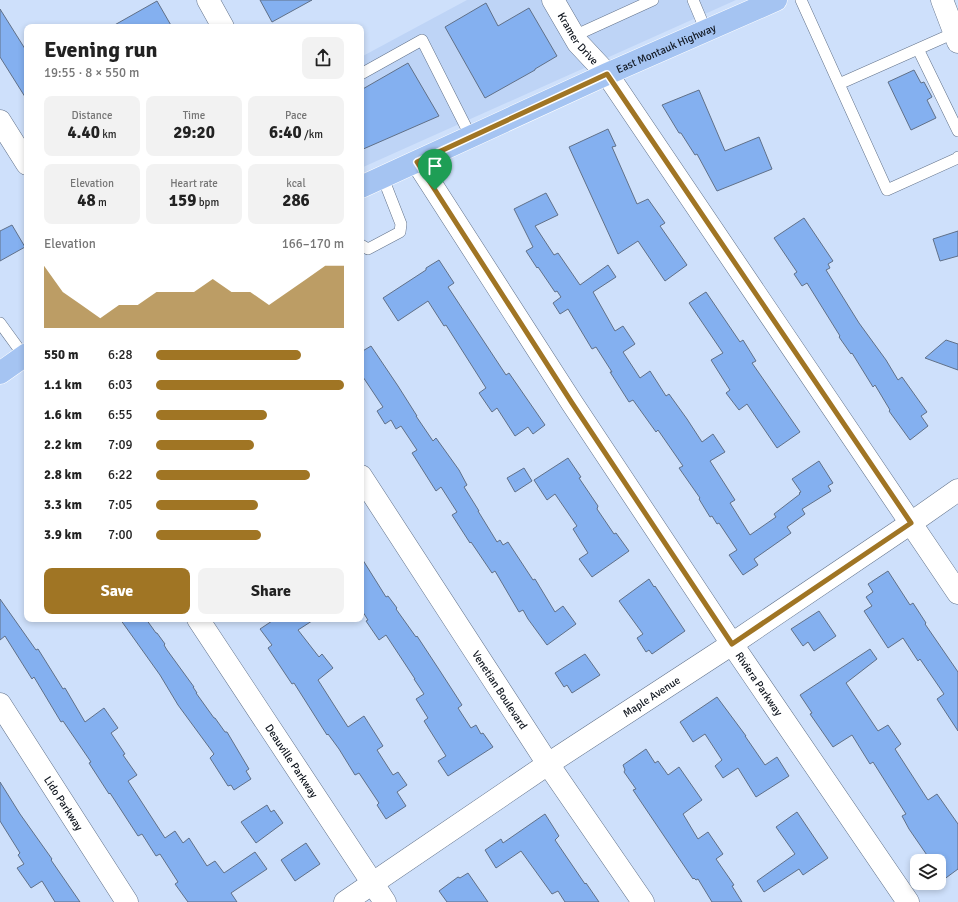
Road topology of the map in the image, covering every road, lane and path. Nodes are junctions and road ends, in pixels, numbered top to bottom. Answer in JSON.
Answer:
{"nodes":[{"id":1,"x":208,"y":0,"type":"edge"},
{"id":2,"x":553,"y":0,"type":"edge"},
{"id":3,"x":653,"y":0,"type":"edge"},
{"id":4,"x":693,"y":0,"type":"edge"},
{"id":5,"x":801,"y":0,"type":"edge"},
{"id":6,"x":942,"y":0,"type":"edge"},
{"id":7,"x":768,"y":2,"type":"edge"},
{"id":8,"x":221,"y":24,"type":"edge"},
{"id":9,"x":706,"y":31,"type":"junction"},
{"id":10,"x":574,"y":36,"type":"junction"},
{"id":11,"x":956,"y":37,"type":"edge"},
{"id":12,"x":918,"y":49,"type":"junction"},
{"id":13,"x":364,"y":72,"type":"edge"},
{"id":14,"x":607,"y":74,"type":"junction"},
{"id":15,"x":839,"y":84,"type":"junction"},
{"id":16,"x":0,"y":121,"type":"edge"},
{"id":17,"x":958,"y":131,"type":"edge"},
{"id":18,"x":471,"y":137,"type":"junction"},
{"id":19,"x":958,"y":157,"type":"edge"},
{"id":20,"x":24,"y":159,"type":"edge"},
{"id":21,"x":417,"y":162,"type":"junction"},
{"id":22,"x":382,"y":178,"type":"junction"},
{"id":23,"x":364,"y":186,"type":"edge"},
{"id":24,"x":364,"y":247,"type":"edge"},
{"id":25,"x":0,"y":323,"type":"edge"},
{"id":26,"x":24,"y":354,"type":"edge"},
{"id":27,"x":24,"y":358,"type":"edge"},
{"id":28,"x":0,"y":373,"type":"edge"},
{"id":29,"x":364,"y":481,"type":"edge"},
{"id":30,"x":958,"y":490,"type":"edge"},
{"id":31,"x":911,"y":523,"type":"junction"},
{"id":32,"x":958,"y":593,"type":"edge"},
{"id":33,"x":200,"y":622,"type":"edge"},
{"id":34,"x":732,"y":644,"type":"junction"},
{"id":35,"x":0,"y":704,"type":"edge"},
{"id":36,"x":548,"y":764,"type":"junction"},
{"id":37,"x":373,"y":884,"type":"junction"},
{"id":38,"x":127,"y":902,"type":"edge"},
{"id":39,"x":345,"y":902,"type":"edge"},
{"id":40,"x":385,"y":902,"type":"edge"},
{"id":41,"x":642,"y":902,"type":"edge"},
{"id":42,"x":908,"y":902,"type":"edge"}],
"edges":[{"from":1,"to":8,"type":"street"},
{"from":2,"to":10,"type":"street","name":"Kramer Drive"},
{"from":3,"to":10,"type":"lane"},
{"from":4,"to":9,"type":"lane"},
{"from":5,"to":15,"type":"lane"},
{"from":6,"to":11,"type":"street"},
{"from":7,"to":9,"type":"main road","name":"East Montauk Highway"},
{"from":9,"to":14,"type":"main road","name":"East Montauk Highway"},
{"from":10,"to":14,"type":"street","name":"Kramer Drive"},
{"from":11,"to":12,"type":"lane"},
{"from":12,"to":15,"type":"lane"},
{"from":12,"to":17,"type":"lane"},
{"from":13,"to":18,"type":"lane"},
{"from":14,"to":18,"type":"main road","name":"East Montauk Highway"},
{"from":14,"to":31,"type":"street","name":"Kramer Drive"},
{"from":15,"to":19,"type":"lane"},
{"from":16,"to":20,"type":"street"},
{"from":18,"to":21,"type":"main road","name":"East Montauk Highway"},
{"from":21,"to":22,"type":"main road","name":"East Montauk Highway"},
{"from":21,"to":34,"type":"street","name":"Riviera Parkway"},
{"from":22,"to":23,"type":"main road","name":"East Montauk Highway"},
{"from":22,"to":24,"type":"lane"},
{"from":25,"to":26,"type":"lane"},
{"from":27,"to":28,"type":"main road"},
{"from":29,"to":36,"type":"street","name":"Venetian Boulevard"},
{"from":30,"to":31,"type":"street","name":"Maple Avenue"},
{"from":31,"to":32,"type":"street","name":"Kramer Drive"},
{"from":31,"to":34,"type":"street","name":"Maple Avenue"},
{"from":33,"to":37,"type":"street","name":"Deauville Parkway"},
{"from":34,"to":36,"type":"street","name":"Maple Avenue"},
{"from":34,"to":42,"type":"street","name":"Riviera Parkway"},
{"from":35,"to":38,"type":"street","name":"Lido Parkway"},
{"from":36,"to":37,"type":"street","name":"Maple Avenue"},
{"from":36,"to":41,"type":"street","name":"Venetian Boulevard"},
{"from":37,"to":39,"type":"street","name":"Maple Avenue"},
{"from":37,"to":40,"type":"street","name":"Deauville Parkway"}]}
